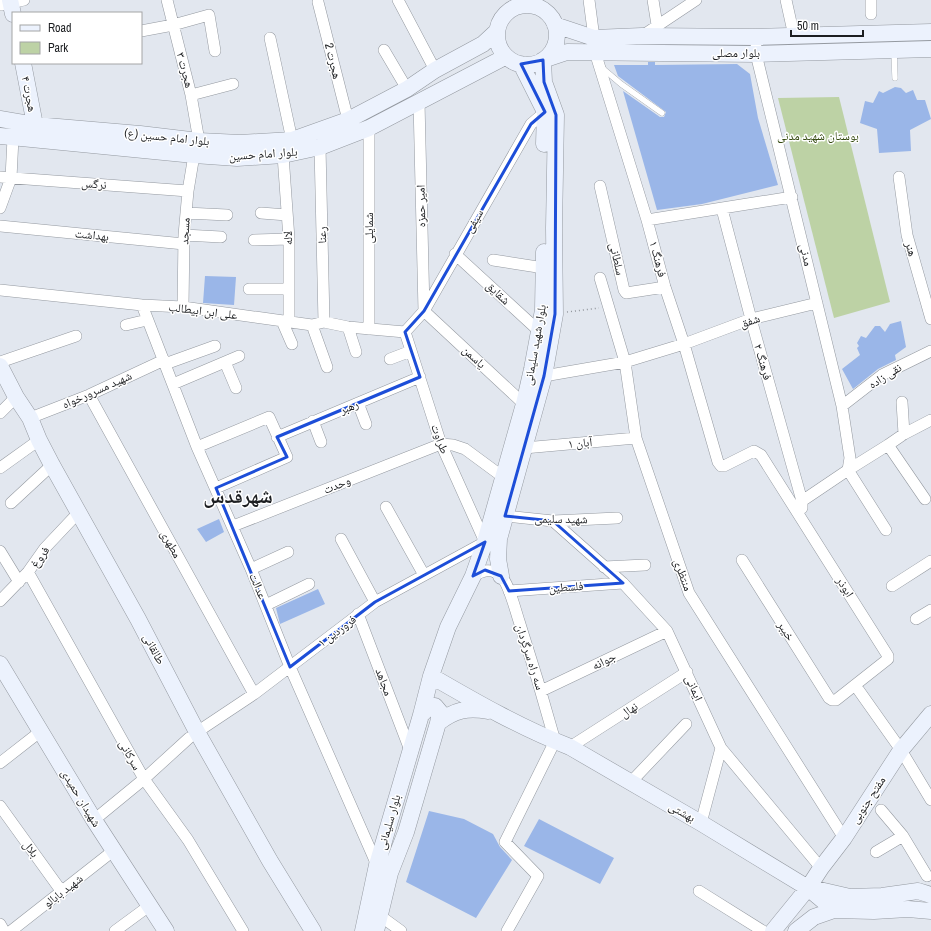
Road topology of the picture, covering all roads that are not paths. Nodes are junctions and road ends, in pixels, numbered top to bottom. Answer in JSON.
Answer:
{"nodes":[{"id":1,"x":167,"y":0,"type":"edge"},
{"id":2,"x":398,"y":0,"type":"edge"},
{"id":3,"x":591,"y":0,"type":"edge"},
{"id":4,"x":653,"y":0,"type":"edge"},
{"id":5,"x":696,"y":0,"type":"edge"},
{"id":6,"x":786,"y":0,"type":"edge"},
{"id":7,"x":871,"y":0,"type":"edge"},
{"id":8,"x":318,"y":2,"type":"dead end"},
{"id":9,"x":528,"y":3,"type":"edge"},
{"id":10,"x":871,"y":14,"type":"dead end"},
{"id":11,"x":173,"y":25,"type":"junction"},
{"id":12,"x":555,"y":25,"type":"junction"},
{"id":13,"x":657,"y":25,"type":"junction"},
{"id":14,"x":497,"y":30,"type":"junction"},
{"id":15,"x":142,"y":31,"type":"edge"},
{"id":16,"x":931,"y":32,"type":"edge"},
{"id":17,"x":642,"y":36,"type":"junction"},
{"id":18,"x":794,"y":36,"type":"junction"},
{"id":19,"x":756,"y":37,"type":"junction"},
{"id":20,"x":270,"y":38,"type":"dead end"},
{"id":21,"x":931,"y":49,"type":"edge"},
{"id":22,"x":384,"y":50,"type":"dead end"},
{"id":23,"x":894,"y":50,"type":"junction"},
{"id":24,"x":215,"y":51,"type":"dead end"},
{"id":25,"x":596,"y":52,"type":"junction"},
{"id":26,"x":756,"y":54,"type":"junction"},
{"id":27,"x":506,"y":57,"type":"junction"},
{"id":28,"x":543,"y":60,"type":"junction"},
{"id":29,"x":23,"y":64,"type":"edge"},
{"id":30,"x":521,"y":64,"type":"junction"},
{"id":31,"x":435,"y":70,"type":"junction"},
{"id":32,"x":894,"y":78,"type":"dead end"},
{"id":33,"x":234,"y":84,"type":"dead end"},
{"id":34,"x":407,"y":88,"type":"junction"},
{"id":35,"x":191,"y":95,"type":"junction"},
{"id":36,"x":419,"y":102,"type":"junction"},
{"id":37,"x":545,"y":112,"type":"junction"},
{"id":38,"x":662,"y":113,"type":"dead end"},
{"id":39,"x":0,"y":120,"type":"edge"},
{"id":40,"x":348,"y":120,"type":"junction"},
{"id":41,"x":35,"y":125,"type":"junction"},
{"id":42,"x":369,"y":128,"type":"junction"},
{"id":43,"x":6,"y":137,"type":"edge"},
{"id":44,"x":292,"y":140,"type":"junction"},
{"id":45,"x":320,"y":147,"type":"junction"},
{"id":46,"x":197,"y":148,"type":"junction"},
{"id":47,"x":283,"y":155,"type":"junction"},
{"id":48,"x":899,"y":177,"type":"dead end"},
{"id":49,"x":5,"y":178,"type":"edge"},
{"id":50,"x":600,"y":186,"type":"dead end"},
{"id":51,"x":188,"y":191,"type":"junction"},
{"id":52,"x":792,"y":197,"type":"junction"},
{"id":53,"x":0,"y":208,"type":"edge"},
{"id":54,"x":722,"y":209,"type":"junction"},
{"id":55,"x":186,"y":213,"type":"junction"},
{"id":56,"x":261,"y":213,"type":"dead end"},
{"id":57,"x":227,"y":215,"type":"dead end"},
{"id":58,"x":287,"y":215,"type":"junction"},
{"id":59,"x":647,"y":220,"type":"junction"},
{"id":60,"x":0,"y":226,"type":"edge"},
{"id":61,"x":221,"y":237,"type":"dead end"},
{"id":62,"x":289,"y":239,"type":"junction"},
{"id":63,"x":184,"y":240,"type":"junction"},
{"id":64,"x":254,"y":240,"type":"dead end"},
{"id":65,"x":456,"y":254,"type":"junction"},
{"id":66,"x":493,"y":260,"type":"dead end"},
{"id":67,"x":544,"y":268,"type":"junction"},
{"id":68,"x":600,"y":278,"type":"dead end"},
{"id":69,"x":665,"y":287,"type":"junction"},
{"id":70,"x":249,"y":289,"type":"dead end"},
{"id":71,"x":289,"y":289,"type":"junction"},
{"id":72,"x":0,"y":290,"type":"edge"},
{"id":73,"x":817,"y":303,"type":"junction"},
{"id":74,"x":142,"y":305,"type":"junction"},
{"id":75,"x":183,"y":307,"type":"junction"},
{"id":76,"x":424,"y":311,"type":"junction"},
{"id":77,"x":751,"y":319,"type":"junction"},
{"id":78,"x":931,"y":319,"type":"edge"},
{"id":79,"x":147,"y":320,"type":"junction"},
{"id":80,"x":286,"y":321,"type":"junction"},
{"id":81,"x":324,"y":322,"type":"junction"},
{"id":82,"x":126,"y":325,"type":"dead end"},
{"id":83,"x":312,"y":325,"type":"junction"},
{"id":84,"x":348,"y":327,"type":"junction"},
{"id":85,"x":369,"y":329,"type":"junction"},
{"id":86,"x":406,"y":332,"type":"junction"},
{"id":87,"x":540,"y":332,"type":"junction"},
{"id":88,"x":76,"y":336,"type":"dead end"},
{"id":89,"x":292,"y":344,"type":"dead end"},
{"id":90,"x":684,"y":344,"type":"junction"},
{"id":91,"x":215,"y":346,"type":"dead end"},
{"id":92,"x":411,"y":351,"type":"junction"},
{"id":93,"x":931,"y":351,"type":"edge"},
{"id":94,"x":356,"y":352,"type":"dead end"},
{"id":95,"x":239,"y":356,"type":"dead end"},
{"id":96,"x":390,"y":359,"type":"dead end"},
{"id":97,"x":0,"y":362,"type":"edge"},
{"id":98,"x":164,"y":362,"type":"junction"},
{"id":99,"x":225,"y":362,"type":"junction"},
{"id":100,"x":625,"y":362,"type":"junction"},
{"id":101,"x":0,"y":366,"type":"edge"},
{"id":102,"x":327,"y":368,"type":"dead end"},
{"id":103,"x":544,"y":376,"type":"junction"},
{"id":104,"x":420,"y":377,"type":"junction"},
{"id":105,"x":174,"y":384,"type":"junction"},
{"id":106,"x":236,"y":388,"type":"dead end"},
{"id":107,"x":89,"y":395,"type":"junction"},
{"id":108,"x":16,"y":398,"type":"junction"},
{"id":109,"x":902,"y":402,"type":"dead end"},
{"id":110,"x":358,"y":403,"type":"junction"},
{"id":111,"x":524,"y":404,"type":"junction"},
{"id":112,"x":842,"y":406,"type":"junction"},
{"id":113,"x":0,"y":413,"type":"edge"},
{"id":114,"x":30,"y":418,"type":"junction"},
{"id":115,"x":931,"y":420,"type":"edge"},
{"id":116,"x":313,"y":421,"type":"junction"},
{"id":117,"x":366,"y":424,"type":"dead end"},
{"id":118,"x":904,"y":434,"type":"junction"},
{"id":119,"x":277,"y":437,"type":"junction"},
{"id":120,"x":636,"y":438,"type":"junction"},
{"id":121,"x":39,"y":440,"type":"junction"},
{"id":122,"x":321,"y":442,"type":"dead end"},
{"id":123,"x":441,"y":444,"type":"junction"},
{"id":124,"x":888,"y":445,"type":"junction"},
{"id":125,"x":198,"y":447,"type":"junction"},
{"id":126,"x":524,"y":448,"type":"junction"},
{"id":127,"x":52,"y":465,"type":"junction"},
{"id":128,"x":721,"y":466,"type":"joint"},
{"id":129,"x":0,"y":468,"type":"edge"},
{"id":130,"x":848,"y":470,"type":"junction"},
{"id":131,"x":503,"y":477,"type":"junction"},
{"id":132,"x":216,"y":488,"type":"junction"},
{"id":133,"x":925,"y":499,"type":"dead end"},
{"id":134,"x":802,"y":501,"type":"junction"},
{"id":135,"x":11,"y":503,"type":"dead end"},
{"id":136,"x":386,"y":507,"type":"dead end"},
{"id":137,"x":79,"y":512,"type":"junction"},
{"id":138,"x":504,"y":516,"type":"junction"},
{"id":139,"x":800,"y":516,"type":"junction"},
{"id":140,"x":617,"y":518,"type":"dead end"},
{"id":141,"x":554,"y":521,"type":"junction"},
{"id":142,"x":233,"y":526,"type":"junction"},
{"id":143,"x":886,"y":530,"type":"dead end"},
{"id":144,"x":341,"y":539,"type":"dead end"},
{"id":145,"x":485,"y":542,"type":"junction"},
{"id":146,"x":0,"y":551,"type":"edge"},
{"id":147,"x":288,"y":552,"type":"dead end"},
{"id":148,"x":742,"y":560,"type":"dead end"},
{"id":149,"x":931,"y":561,"type":"edge"},
{"id":150,"x":646,"y":565,"type":"dead end"},
{"id":151,"x":604,"y":567,"type":"junction"},
{"id":152,"x":251,"y":569,"type":"junction"},
{"id":153,"x":28,"y":572,"type":"junction"},
{"id":154,"x":424,"y":575,"type":"junction"},
{"id":155,"x":473,"y":576,"type":"junction"},
{"id":156,"x":501,"y":576,"type":"junction"},
{"id":157,"x":19,"y":582,"type":"junction"},
{"id":158,"x":622,"y":583,"type":"junction"},
{"id":159,"x":309,"y":584,"type":"dead end"},
{"id":160,"x":892,"y":586,"type":"dead end"},
{"id":161,"x":510,"y":592,"type":"junction"},
{"id":162,"x":0,"y":601,"type":"edge"},
{"id":163,"x":375,"y":602,"type":"junction"},
{"id":164,"x":266,"y":605,"type":"junction"},
{"id":165,"x":931,"y":610,"type":"edge"},
{"id":166,"x":358,"y":614,"type":"junction"},
{"id":167,"x":916,"y":619,"type":"dead end"},
{"id":168,"x":667,"y":631,"type":"junction"},
{"id":169,"x":0,"y":664,"type":"edge"},
{"id":170,"x":290,"y":667,"type":"junction"},
{"id":171,"x":687,"y":672,"type":"junction"},
{"id":172,"x":431,"y":676,"type":"junction"},
{"id":173,"x":855,"y":685,"type":"junction"},
{"id":174,"x":541,"y":691,"type":"junction"},
{"id":175,"x":254,"y":694,"type":"junction"},
{"id":176,"x":493,"y":712,"type":"junction"},
{"id":177,"x":931,"y":714,"type":"edge"},
{"id":178,"x":421,"y":715,"type":"junction"},
{"id":179,"x":438,"y":723,"type":"junction"},
{"id":180,"x":686,"y":724,"type":"dead end"},
{"id":181,"x":41,"y":731,"type":"junction"},
{"id":182,"x":193,"y":735,"type":"junction"},
{"id":183,"x":555,"y":741,"type":"junction"},
{"id":184,"x":570,"y":747,"type":"junction"},
{"id":185,"x":721,"y":748,"type":"junction"},
{"id":186,"x":410,"y":750,"type":"junction"},
{"id":187,"x":901,"y":750,"type":"junction"},
{"id":188,"x":0,"y":763,"type":"edge"},
{"id":189,"x":144,"y":779,"type":"junction"},
{"id":190,"x":630,"y":783,"type":"junction"},
{"id":191,"x":931,"y":800,"type":"edge"},
{"id":192,"x":0,"y":806,"type":"edge"},
{"id":193,"x":881,"y":810,"type":"dead end"},
{"id":194,"x":94,"y":820,"type":"junction"},
{"id":195,"x":700,"y":823,"type":"junction"},
{"id":196,"x":903,"y":836,"type":"junction"},
{"id":197,"x":844,"y":838,"type":"junction"},
{"id":198,"x":113,"y":851,"type":"junction"},
{"id":199,"x":876,"y":852,"type":"dead end"},
{"id":200,"x":377,"y":865,"type":"junction"},
{"id":201,"x":821,"y":868,"type":"junction"},
{"id":202,"x":929,"y":875,"type":"edge"},
{"id":203,"x":808,"y":888,"type":"junction"},
{"id":204,"x":699,"y":891,"type":"dead end"},
{"id":205,"x":62,"y":892,"type":"junction"},
{"id":206,"x":924,"y":893,"type":"edge"},
{"id":207,"x":149,"y":906,"type":"junction"},
{"id":208,"x":834,"y":910,"type":"junction"},
{"id":209,"x":915,"y":910,"type":"junction"},
{"id":210,"x":931,"y":911,"type":"edge"},
{"id":211,"x":379,"y":915,"type":"junction"},
{"id":212,"x":0,"y":924,"type":"edge"},
{"id":213,"x":4,"y":931,"type":"edge"},
{"id":214,"x":12,"y":931,"type":"edge"},
{"id":215,"x":114,"y":931,"type":"edge"},
{"id":216,"x":166,"y":931,"type":"edge"},
{"id":217,"x":243,"y":931,"type":"edge"},
{"id":218,"x":313,"y":931,"type":"edge"},
{"id":219,"x":363,"y":931,"type":"edge"},
{"id":220,"x":376,"y":931,"type":"edge"},
{"id":221,"x":401,"y":931,"type":"edge"},
{"id":222,"x":507,"y":931,"type":"edge"},
{"id":223,"x":763,"y":931,"type":"edge"},
{"id":224,"x":773,"y":931,"type":"edge"},
{"id":225,"x":796,"y":931,"type":"edge"}],
"edges":[{"from":1,"to":11,"type":"street","name":"هجرت ۳"},
{"from":2,"to":31,"type":"street"},
{"from":3,"to":25,"type":"street","name":"فرهنگ ۱"},
{"from":4,"to":13,"type":"street"},
{"from":5,"to":13,"type":"street"},
{"from":6,"to":18,"type":"street"},
{"from":7,"to":10,"type":"street"},
{"from":8,"to":40,"type":"street","name":"هجرت 2"},
{"from":9,"to":12,"type":"main road"},
{"from":9,"to":14,"type":"main road"},
{"from":11,"to":15,"type":"street"},
{"from":11,"to":24,"type":"street"},
{"from":11,"to":35,"type":"street","name":"هجرت ۳"},
{"from":12,"to":25,"type":"main road","name":"بلوار مصلی"},
{"from":12,"to":28,"type":"main road"},
{"from":13,"to":17,"type":"street"},
{"from":14,"to":27,"type":"main road"},
{"from":14,"to":31,"type":"main road","name":"بلوار امام حسین (ع)"},
{"from":16,"to":18,"type":"main road","name":"بلوار مصلی"},
{"from":17,"to":19,"type":"main road","name":"بلوار مصلی"},
{"from":17,"to":25,"type":"main road","name":"بلوار مصلی"},
{"from":18,"to":19,"type":"main road","name":"بلوار مصلی"},
{"from":19,"to":26,"type":"street","name":"مدنی"},
{"from":20,"to":44,"type":"street"},
{"from":21,"to":23,"type":"main road","name":"بلوار مصلی"},
{"from":22,"to":34,"type":"street"},
{"from":23,"to":26,"type":"main road","name":"بلوار مصلی"},
{"from":23,"to":32,"type":"lane"},
{"from":25,"to":26,"type":"main road","name":"بلوار مصلی"},
{"from":25,"to":28,"type":"main road","name":"بلوار مصلی"},
{"from":25,"to":38,"type":"lane"},
{"from":25,"to":59,"type":"street","name":"فرهنگ ۱"},
{"from":26,"to":52,"type":"street","name":"مدنی"},
{"from":27,"to":30,"type":"main road"},
{"from":27,"to":36,"type":"main road","name":"بلوار امام حسین"},
{"from":28,"to":30,"type":"main road"},
{"from":28,"to":103,"type":"main road","name":"بلوار شهید سلیمانی"},
{"from":29,"to":41,"type":"main road","name":"هجرت ۴"},
{"from":30,"to":37,"type":"main road","name":"بلوار شهید سلیمانی"},
{"from":31,"to":34,"type":"main road","name":"بلوار امام حسین (ع)"},
{"from":33,"to":35,"type":"street"},
{"from":34,"to":40,"type":"main road","name":"بلوار امام حسین (ع)"},
{"from":35,"to":46,"type":"street","name":"هجرت ۳"},
{"from":36,"to":42,"type":"main road","name":"بلوار امام حسین"},
{"from":36,"to":76,"type":"street","name":"امیر حمزه"},
{"from":37,"to":65,"type":"street","name":"سیفی"},
{"from":37,"to":67,"type":"main road","name":"بلوار شهید سلیمانی"},
{"from":39,"to":41,"type":"main road","name":"بلوار امام حسین (ع)"},
{"from":40,"to":44,"type":"main road","name":"بلوار امام حسین (ع)"},
{"from":41,"to":46,"type":"main road","name":"بلوار امام حسین (ع)"},
{"from":42,"to":45,"type":"main road","name":"بلوار امام حسین"},
{"from":42,"to":85,"type":"street","name":"شمایلی"},
{"from":43,"to":46,"type":"main road","name":"بلوار امام حسین"},
{"from":43,"to":49,"type":"street"},
{"from":44,"to":46,"type":"main road","name":"بلوار امام حسین (ع)"},
{"from":45,"to":47,"type":"main road","name":"بلوار امام حسین"},
{"from":45,"to":81,"type":"street","name":"رعنا"},
{"from":46,"to":47,"type":"main road","name":"بلوار امام حسین"},
{"from":46,"to":51,"type":"street","name":"مسجد"},
{"from":47,"to":58,"type":"street","name":"لاله"},
{"from":48,"to":78,"type":"street","name":"هنر"},
{"from":49,"to":51,"type":"street","name":"نرگس"},
{"from":49,"to":53,"type":"street"},
{"from":50,"to":69,"type":"street","name":"سلطانی"},
{"from":51,"to":55,"type":"street","name":"مسجد"},
{"from":52,"to":54,"type":"street"},
{"from":52,"to":73,"type":"street","name":"مدنی"},
{"from":54,"to":59,"type":"street"},
{"from":54,"to":77,"type":"street","name":"فرهنگ ۲"},
{"from":55,"to":57,"type":"street"},
{"from":55,"to":63,"type":"street","name":"مسجد"},
{"from":56,"to":58,"type":"street"},
{"from":58,"to":62,"type":"street","name":"لاله"},
{"from":59,"to":69,"type":"street","name":"فرهنگ ۱"},
{"from":60,"to":63,"type":"street","name":"بهداشت"},
{"from":61,"to":63,"type":"street","name":"بهداشت"},
{"from":62,"to":64,"type":"street"},
{"from":62,"to":71,"type":"street","name":"لاله"},
{"from":63,"to":75,"type":"street","name":"مسجد"},
{"from":65,"to":76,"type":"street","name":"سیفی"},
{"from":65,"to":87,"type":"street","name":"شقایق"},
{"from":66,"to":67,"type":"street"},
{"from":67,"to":87,"type":"main road","name":"بلوار شهید سلیمانی"},
{"from":68,"to":100,"type":"street","name":"منتظری"},
{"from":69,"to":90,"type":"street","name":"فرهنگ ۱"},
{"from":70,"to":71,"type":"street"},
{"from":71,"to":80,"type":"street","name":"لاله"},
{"from":72,"to":74,"type":"street","name":"علی ابن ابیطالب"},
{"from":73,"to":77,"type":"street","name":"شفق"},
{"from":73,"to":112,"type":"street","name":"مدنی"},
{"from":74,"to":75,"type":"street","name":"علی ابن ابیطالب"},
{"from":74,"to":79,"type":"street","name":"عدالت"},
{"from":75,"to":80,"type":"street","name":"علی ابن ابیطالب"},
{"from":76,"to":86,"type":"street","name":"سیفی"},
{"from":76,"to":111,"type":"street","name":"یاسمن"},
{"from":77,"to":90,"type":"street","name":"شفق"},
{"from":77,"to":134,"type":"street","name":"فرهنگ ۲"},
{"from":79,"to":82,"type":"street"},
{"from":79,"to":98,"type":"street","name":"عدالت"},
{"from":80,"to":83,"type":"street","name":"علی ابن ابیطالب"},
{"from":80,"to":89,"type":"street"},
{"from":81,"to":83,"type":"street","name":"علی ابن ابیطالب"},
{"from":81,"to":84,"type":"street","name":"علی ابن ابیطالب"},
{"from":83,"to":102,"type":"street"},
{"from":84,"to":85,"type":"street","name":"علی ابن ابیطالب"},
{"from":84,"to":94,"type":"street"},
{"from":85,"to":86,"type":"street","name":"علی ابن ابیطالب"},
{"from":86,"to":92,"type":"street","name":"طراوت"},
{"from":87,"to":111,"type":"main road","name":"بلوار شهید سلیمانی"},
{"from":88,"to":97,"type":"street"},
{"from":90,"to":100,"type":"street","name":"شفق"},
{"from":90,"to":128,"type":"street","name":"فرهنگ ۱"},
{"from":91,"to":98,"type":"street","name":"شهید مسرورخواه"},
{"from":92,"to":96,"type":"street"},
{"from":92,"to":104,"type":"street","name":"طراوت"},
{"from":93,"to":112,"type":"street","name":"نقی زاده"},
{"from":95,"to":99,"type":"street"},
{"from":98,"to":105,"type":"street","name":"عدالت"},
{"from":98,"to":107,"type":"street","name":"شهید مسرورخواه"},
{"from":99,"to":105,"type":"street"},
{"from":99,"to":106,"type":"street"},
{"from":100,"to":103,"type":"street","name":"شفق"},
{"from":100,"to":120,"type":"street","name":"منتظری"},
{"from":101,"to":108,"type":"main road","name":"طالقانی"},
{"from":103,"to":126,"type":"main road","name":"بلوار شهید سلیمانی"},
{"from":104,"to":110,"type":"street","name":"رهبر"},
{"from":104,"to":123,"type":"street","name":"طراوت"},
{"from":105,"to":125,"type":"street","name":"عدالت"},
{"from":107,"to":114,"type":"street","name":"شهید مسرورخواه"},
{"from":107,"to":175,"type":"street","name":"مطهری"},
{"from":108,"to":113,"type":"street"},
{"from":108,"to":114,"type":"main road","name":"طالقانی"},
{"from":109,"to":118,"type":"street"},
{"from":110,"to":116,"type":"street","name":"رهبر"},
{"from":110,"to":117,"type":"street"},
{"from":111,"to":131,"type":"main road","name":"بلوار شهید سلیمانی"},
{"from":112,"to":130,"type":"street","name":"مدنی"},
{"from":114,"to":121,"type":"main road","name":"طالقانی"},
{"from":115,"to":118,"type":"street"},
{"from":116,"to":119,"type":"street","name":"رهبر"},
{"from":116,"to":122,"type":"street"},
{"from":118,"to":124,"type":"street"},
{"from":119,"to":125,"type":"street"},
{"from":119,"to":132,"type":"street"},
{"from":120,"to":126,"type":"street","name":"آبان ۱"},
{"from":120,"to":197,"type":"street","name":"منتظری"},
{"from":121,"to":127,"type":"main road","name":"طالقانی"},
{"from":121,"to":129,"type":"street"},
{"from":123,"to":131,"type":"street"},
{"from":123,"to":142,"type":"street","name":"وحدت"},
{"from":123,"to":145,"type":"street","name":"طراوت"},
{"from":124,"to":130,"type":"street"},
{"from":124,"to":133,"type":"street"},
{"from":125,"to":132,"type":"street","name":"عدالت"},
{"from":126,"to":138,"type":"main road","name":"بلوار شهید سلیمانی"},
{"from":127,"to":135,"type":"street"},
{"from":127,"to":137,"type":"main road","name":"طالقانی"},
{"from":128,"to":139,"type":"street","name":"ابوذر"},
{"from":130,"to":134,"type":"street"},
{"from":130,"to":143,"type":"street"},
{"from":131,"to":145,"type":"main road","name":"بلوار شهید سلیمانی"},
{"from":132,"to":142,"type":"street","name":"عدالت"},
{"from":134,"to":139,"type":"street","name":"فرهنگ ۲"},
{"from":136,"to":154,"type":"street"},
{"from":137,"to":153,"type":"street","name":"فروغ"},
{"from":137,"to":182,"type":"main road","name":"طالقانی"},
{"from":138,"to":141,"type":"street","name":"شهید سلیمی"},
{"from":138,"to":156,"type":"main road","name":"بلوار شهید سلیمانی"},
{"from":139,"to":173,"type":"street","name":"ابوذر"},
{"from":140,"to":141,"type":"street","name":"شهید سلیمی"},
{"from":141,"to":151,"type":"street","name":"ایمانی"},
{"from":142,"to":152,"type":"street","name":"عدالت"},
{"from":144,"to":163,"type":"street"},
{"from":145,"to":154,"type":"street","name":"فروردین ۱"},
{"from":145,"to":155,"type":"main road","name":"بلوار شهید سلیمانی"},
{"from":146,"to":157,"type":"street"},
{"from":147,"to":152,"type":"street"},
{"from":148,"to":173,"type":"street","name":"خیبر"},
{"from":149,"to":160,"type":"street"},
{"from":150,"to":151,"type":"street"},
{"from":151,"to":158,"type":"street","name":"ایمانی"},
{"from":152,"to":164,"type":"street","name":"عدالت"},
{"from":153,"to":157,"type":"street","name":"فروغ"},
{"from":153,"to":189,"type":"street","name":"سرکانی"},
{"from":154,"to":163,"type":"street","name":"فروردین ۱"},
{"from":155,"to":156,"type":"street"},
{"from":155,"to":172,"type":"main road"},
{"from":156,"to":161,"type":"street","name":"سه راه سرگردان"},
{"from":157,"to":162,"type":"street","name":"فروغ"},
{"from":158,"to":161,"type":"street","name":"فلسطین"},
{"from":158,"to":168,"type":"street","name":"ایمانی"},
{"from":159,"to":164,"type":"street"},
{"from":161,"to":174,"type":"street","name":"سه راه سرگردان"},
{"from":163,"to":166,"type":"street","name":"فروردین ۱"},
{"from":164,"to":170,"type":"street","name":"عدالت"},
{"from":165,"to":167,"type":"street"},
{"from":166,"to":170,"type":"street","name":"فروردین ۱"},
{"from":166,"to":186,"type":"street","name":"مجاهد"},
{"from":168,"to":171,"type":"street","name":"ایمانی"},
{"from":168,"to":174,"type":"street","name":"جوانه"},
{"from":169,"to":181,"type":"main road","name":"شهیدان حمیدی"},
{"from":170,"to":175,"type":"street","name":"فروردین ۱"},
{"from":170,"to":200,"type":"street","name":"عدالت"},
{"from":171,"to":184,"type":"street","name":"نهال"},
{"from":171,"to":185,"type":"street","name":"ایمانی"},
{"from":172,"to":176,"type":"main road"},
{"from":172,"to":178,"type":"main road"},
{"from":173,"to":187,"type":"street"},
{"from":174,"to":183,"type":"street","name":"سه راه سرگردان"},
{"from":175,"to":182,"type":"street","name":"فروردین ۱"},
{"from":176,"to":179,"type":"main road"},
{"from":176,"to":183,"type":"main road"},
{"from":177,"to":187,"type":"main road","name":"مفتح جنوبی"},
{"from":178,"to":179,"type":"main road"},
{"from":178,"to":186,"type":"main road","name":"بلوار سلیمانی"},
{"from":179,"to":211,"type":"main road","name":"بلوار سلیمانی"},
{"from":180,"to":190,"type":"street"},
{"from":181,"to":188,"type":"street"},
{"from":181,"to":194,"type":"main road","name":"شهیدان حمیدی"},
{"from":182,"to":189,"type":"street","name":"فروردین ۱"},
{"from":182,"to":218,"type":"main road","name":"طالقانی"},
{"from":183,"to":184,"type":"main road","name":"بهشتی"},
{"from":183,"to":222,"type":"street"},
{"from":184,"to":190,"type":"main road","name":"بهشتی"},
{"from":185,"to":195,"type":"street"},
{"from":185,"to":201,"type":"street","name":"ایمانی"},
{"from":186,"to":200,"type":"main road","name":"بلوار سلیمانی"},
{"from":187,"to":191,"type":"street"},
{"from":187,"to":197,"type":"main road","name":"مفتح جنوبی"},
{"from":189,"to":194,"type":"street","name":"فروردین ۱"},
{"from":189,"to":217,"type":"street","name":"سرکانی"},
{"from":190,"to":195,"type":"main road","name":"بهشتی"},
{"from":192,"to":205,"type":"street","name":"بلال"},
{"from":193,"to":196,"type":"street"},
{"from":194,"to":198,"type":"main road","name":"شهیدان حمیدی"},
{"from":195,"to":203,"type":"main road","name":"بهشتی"},
{"from":196,"to":199,"type":"street"},
{"from":196,"to":202,"type":"street"},
{"from":197,"to":201,"type":"main road","name":"مفتح جنوبی"},
{"from":198,"to":205,"type":"street","name":"شهید بابالو"},
{"from":198,"to":207,"type":"main road","name":"شهیدان حمیدی"},
{"from":200,"to":219,"type":"main road","name":"بلوار سلیمانی"},
{"from":201,"to":203,"type":"main road","name":"مفتح جنوبی"},
{"from":202,"to":206,"type":"street"},
{"from":203,"to":206,"type":"main road"},
{"from":203,"to":208,"type":"main road"},
{"from":203,"to":224,"type":"main road","name":"مفتح جنوبی"},
{"from":204,"to":223,"type":"street"},
{"from":205,"to":214,"type":"street","name":"شهید بابالو"},
{"from":206,"to":209,"type":"main road"},
{"from":207,"to":215,"type":"street"},
{"from":207,"to":216,"type":"main road","name":"شهیدان حمیدی"},
{"from":208,"to":209,"type":"main road"},
{"from":208,"to":225,"type":"main road"},
{"from":209,"to":210,"type":"main road"},
{"from":211,"to":220,"type":"main road","name":"بلوار سلیمانی"},
{"from":211,"to":221,"type":"street"},
{"from":212,"to":213,"type":"street"}]}
